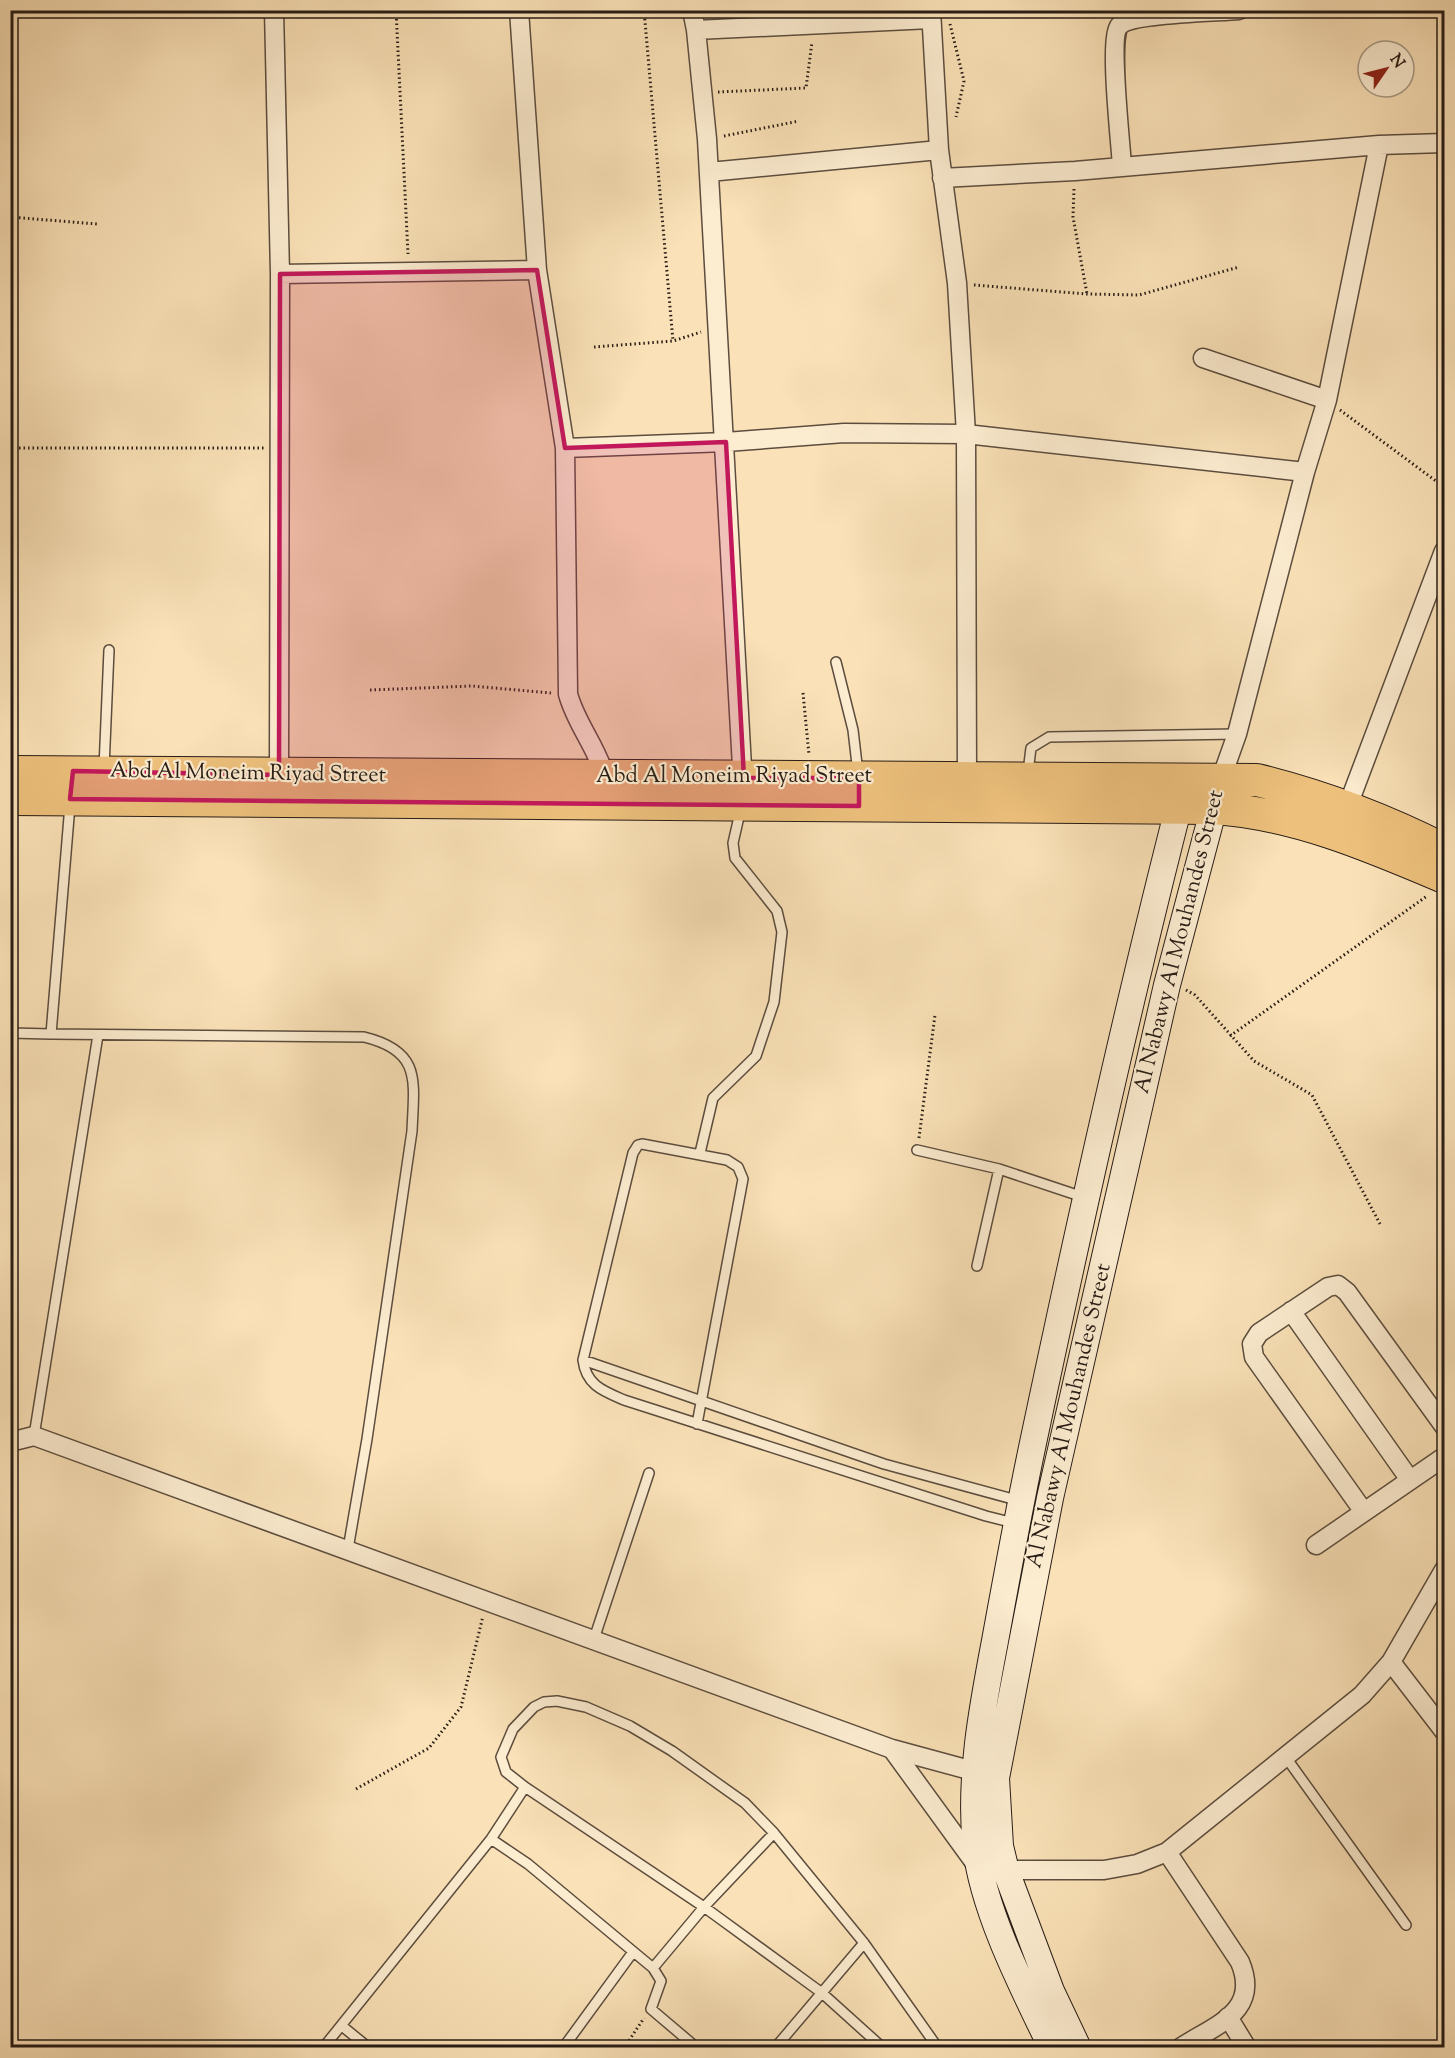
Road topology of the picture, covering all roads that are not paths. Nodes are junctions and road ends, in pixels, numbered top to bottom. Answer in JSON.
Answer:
{"nodes":[{"id":1,"x":274,"y":10,"type":"edge"},
{"id":2,"x":519,"y":10,"type":"edge"},
{"id":3,"x":692,"y":10,"type":"edge"},
{"id":4,"x":1239,"y":10,"type":"edge"},
{"id":5,"x":931,"y":15,"type":"edge"},
{"id":6,"x":696,"y":30,"type":"junction"},
{"id":7,"x":1444,"y":143,"type":"edge"},
{"id":8,"x":1378,"y":145,"type":"junction"},
{"id":9,"x":939,"y":150,"type":"junction"},
{"id":10,"x":1122,"y":167,"type":"junction"},
{"id":11,"x":709,"y":172,"type":"junction"},
{"id":12,"x":942,"y":178,"type":"junction"},
{"id":13,"x":537,"y":270,"type":"junction"},
{"id":14,"x":280,"y":274,"type":"junction"},
{"id":15,"x":1203,"y":358,"type":"dead end"},
{"id":16,"x":1327,"y":400,"type":"junction"},
{"id":17,"x":966,"y":434,"type":"junction"},
{"id":18,"x":726,"y":442,"type":"junction"},
{"id":19,"x":565,"y":448,"type":"junction"},
{"id":20,"x":1305,"y":472,"type":"junction"},
{"id":21,"x":1444,"y":551,"type":"edge"},
{"id":22,"x":109,"y":650,"type":"dead end"},
{"id":23,"x":836,"y":662,"type":"dead end"},
{"id":24,"x":1237,"y":734,"type":"junction"},
{"id":25,"x":10,"y":772,"type":"edge"},
{"id":26,"x":104,"y":772,"type":"junction"},
{"id":27,"x":279,"y":775,"type":"junction"},
{"id":28,"x":605,"y":777,"type":"junction"},
{"id":29,"x":1028,"y":778,"type":"junction"},
{"id":30,"x":967,"y":779,"type":"junction"},
{"id":31,"x":1186,"y":779,"type":"junction"},
{"id":32,"x":72,"y":785,"type":"junction"},
{"id":33,"x":188,"y":786,"type":"junction"},
{"id":34,"x":743,"y":792,"type":"junction"},
{"id":35,"x":859,"y":792,"type":"junction"},
{"id":36,"x":1217,"y":794,"type":"junction"},
{"id":37,"x":10,"y":799,"type":"edge"},
{"id":38,"x":1347,"y":808,"type":"junction"},
{"id":39,"x":1178,"y":809,"type":"junction"},
{"id":40,"x":1444,"y":850,"type":"edge"},
{"id":41,"x":1440,"y":883,"type":"edge"},
{"id":42,"x":10,"y":1033,"type":"edge"},
{"id":43,"x":51,"y":1034,"type":"junction"},
{"id":44,"x":98,"y":1035,"type":"junction"},
{"id":45,"x":917,"y":1150,"type":"road end"},
{"id":46,"x":700,"y":1153,"type":"junction"},
{"id":47,"x":999,"y":1169,"type":"junction"},
{"id":48,"x":1085,"y":1198,"type":"junction"},
{"id":49,"x":1117,"y":1208,"type":"junction"},
{"id":50,"x":976,"y":1266,"type":"dead end"},
{"id":51,"x":1291,"y":1311,"type":"junction"},
{"id":52,"x":583,"y":1360,"type":"junction"},
{"id":53,"x":702,"y":1400,"type":"junction"},
{"id":54,"x":697,"y":1424,"type":"junction"},
{"id":55,"x":1444,"y":1426,"type":"edge"},
{"id":56,"x":34,"y":1436,"type":"junction"},
{"id":57,"x":10,"y":1442,"type":"edge"},
{"id":58,"x":837,"y":1447,"type":"junction"},
{"id":59,"x":1444,"y":1457,"type":"edge"},
{"id":60,"x":834,"y":1467,"type":"junction"},
{"id":61,"x":649,"y":1473,"type":"dead end"},
{"id":62,"x":1410,"y":1480,"type":"junction"},
{"id":63,"x":1050,"y":1498,"type":"junction"},
{"id":64,"x":1020,"y":1506,"type":"junction"},
{"id":65,"x":1364,"y":1512,"type":"junction"},
{"id":66,"x":1316,"y":1545,"type":"dead end"},
{"id":67,"x":348,"y":1549,"type":"junction"},
{"id":68,"x":1444,"y":1570,"type":"edge"},
{"id":69,"x":1002,"y":1600,"type":"junction"},
{"id":70,"x":1029,"y":1606,"type":"junction"},
{"id":71,"x":594,"y":1639,"type":"junction"},
{"id":72,"x":1391,"y":1662,"type":"junction"},
{"id":73,"x":1444,"y":1731,"type":"edge"},
{"id":74,"x":892,"y":1749,"type":"junction"},
{"id":75,"x":1284,"y":1756,"type":"junction"},
{"id":76,"x":985,"y":1775,"type":"junction"},
{"id":77,"x":525,"y":1787,"type":"junction"},
{"id":78,"x":774,"y":1833,"type":"junction"},
{"id":79,"x":491,"y":1839,"type":"junction"},
{"id":80,"x":1167,"y":1852,"type":"junction"},
{"id":81,"x":980,"y":1870,"type":"junction"},
{"id":82,"x":1006,"y":1871,"type":"junction"},
{"id":83,"x":704,"y":1907,"type":"junction"},
{"id":84,"x":1406,"y":1925,"type":"dead end"},
{"id":85,"x":864,"y":1942,"type":"junction"},
{"id":86,"x":633,"y":1952,"type":"junction"},
{"id":87,"x":654,"y":1968,"type":"junction"},
{"id":88,"x":822,"y":1993,"type":"junction"},
{"id":89,"x":1228,"y":2017,"type":"junction"},
{"id":90,"x":342,"y":2026,"type":"junction"},
{"id":91,"x":323,"y":2048,"type":"edge"},
{"id":92,"x":369,"y":2048,"type":"edge"},
{"id":93,"x":563,"y":2048,"type":"edge"},
{"id":94,"x":697,"y":2048,"type":"edge"},
{"id":95,"x":775,"y":2048,"type":"edge"},
{"id":96,"x":883,"y":2048,"type":"edge"},
{"id":97,"x":938,"y":2048,"type":"edge"},
{"id":98,"x":1052,"y":2048,"type":"edge"},
{"id":99,"x":1078,"y":2048,"type":"edge"},
{"id":100,"x":1180,"y":2048,"type":"edge"},
{"id":101,"x":1247,"y":2048,"type":"edge"}],
"edges":[{"from":1,"to":14,"type":"street"},
{"from":2,"to":13,"type":"street"},
{"from":3,"to":6,"type":"street"},
{"from":4,"to":10,"type":"street"},
{"from":5,"to":6,"type":"street"},
{"from":5,"to":9,"type":"street"},
{"from":6,"to":11,"type":"street"},
{"from":7,"to":8,"type":"street"},
{"from":8,"to":10,"type":"street"},
{"from":8,"to":16,"type":"street"},
{"from":9,"to":11,"type":"street"},
{"from":9,"to":12,"type":"street"},
{"from":10,"to":12,"type":"street"},
{"from":11,"to":18,"type":"street"},
{"from":12,"to":17,"type":"street"},
{"from":13,"to":14,"type":"street"},
{"from":13,"to":19,"type":"street"},
{"from":14,"to":27,"type":"street"},
{"from":15,"to":16,"type":"street"},
{"from":16,"to":20,"type":"street"},
{"from":17,"to":18,"type":"street"},
{"from":17,"to":20,"type":"street"},
{"from":17,"to":30,"type":"street"},
{"from":18,"to":19,"type":"street"},
{"from":18,"to":34,"type":"street"},
{"from":19,"to":28,"type":"street"},
{"from":20,"to":24,"type":"street"},
{"from":21,"to":38,"type":"street"},
{"from":22,"to":26,"type":"lane"},
{"from":23,"to":35,"type":"lane"},
{"from":24,"to":29,"type":"lane"},
{"from":24,"to":36,"type":"street"},
{"from":25,"to":32,"type":"highway","name":"Abd Al Moneim Riyad Street"},
{"from":26,"to":32,"type":"highway","name":"Abd Al Moneim Riyad Street"},
{"from":26,"to":33,"type":"highway","name":"Abd Al Moneim Riyad Street"},
{"from":27,"to":28,"type":"highway","name":"Abd Al Moneim Riyad Street"},
{"from":27,"to":33,"type":"highway","name":"Abd Al Moneim Riyad Street"},
{"from":28,"to":34,"type":"highway","name":"Abd Al Moneim Riyad Street"},
{"from":29,"to":30,"type":"highway","name":"Abd Al Moneim Riyad Street"},
{"from":29,"to":31,"type":"highway","name":"Abd Al Moneim Riyad Street"},
{"from":30,"to":35,"type":"highway","name":"Abd Al Moneim Riyad Street"},
{"from":31,"to":36,"type":"highway","name":"Abd Al Moneim Riyad Street"},
{"from":31,"to":39,"type":"street","name":"Al Nabawy Al Mouhandes Street"},
{"from":32,"to":33,"type":"highway","name":"Abd Al Moneim Riyad Street"},
{"from":32,"to":37,"type":"highway","name":"Abd Al Moneim Riyad Street"},
{"from":32,"to":43,"type":"lane"},
{"from":33,"to":34,"type":"highway","name":"Abd Al Moneim Riyad Street"},
{"from":34,"to":35,"type":"highway","name":"Abd Al Moneim Riyad Street"},
{"from":34,"to":35,"type":"highway","name":"Abd Al Moneim Riyad Street"},
{"from":34,"to":46,"type":"lane"},
{"from":35,"to":39,"type":"highway","name":"Abd Al Moneim Riyad Street"},
{"from":36,"to":38,"type":"highway","name":"Abd Al Moneim Riyad Street"},
{"from":36,"to":39,"type":"highway","name":"Abd Al Moneim Riyad Street"},
{"from":36,"to":41,"type":"highway","name":"Abd Al Moneim Riyad Street"},
{"from":36,"to":49,"type":"street","name":"Al Nabawy Al Mouhandes Street"},
{"from":38,"to":40,"type":"highway","name":"Abd Al Moneim Riyad Street"},
{"from":39,"to":48,"type":"street","name":"Al Nabawy Al Mouhandes Street"},
{"from":42,"to":43,"type":"lane"},
{"from":43,"to":44,"type":"lane"},
{"from":44,"to":56,"type":"lane"},
{"from":44,"to":67,"type":"lane"},
{"from":45,"to":47,"type":"lane"},
{"from":46,"to":52,"type":"lane"},
{"from":46,"to":53,"type":"lane"},
{"from":47,"to":48,"type":"lane"},
{"from":47,"to":50,"type":"lane"},
{"from":48,"to":49,"type":"street"},
{"from":48,"to":64,"type":"street","name":"Al Nabawy Al Mouhandes Street"},
{"from":49,"to":63,"type":"street","name":"Al Nabawy Al Mouhandes Street"},
{"from":51,"to":55,"type":"street"},
{"from":51,"to":62,"type":"street"},
{"from":51,"to":65,"type":"street"},
{"from":52,"to":53,"type":"lane"},
{"from":52,"to":54,"type":"lane"},
{"from":53,"to":54,"type":"lane"},
{"from":53,"to":58,"type":"lane"},
{"from":54,"to":60,"type":"lane"},
{"from":56,"to":57,"type":"street"},
{"from":56,"to":67,"type":"street"},
{"from":58,"to":60,"type":"lane"},
{"from":58,"to":64,"type":"lane"},
{"from":59,"to":62,"type":"street"},
{"from":60,"to":64,"type":"lane"},
{"from":61,"to":71,"type":"lane"},
{"from":62,"to":65,"type":"street"},
{"from":63,"to":64,"type":"street"},
{"from":63,"to":70,"type":"street","name":"Al Nabawy Al Mouhandes Street"},
{"from":64,"to":69,"type":"street","name":"Al Nabawy Al Mouhandes Street"},
{"from":65,"to":66,"type":"street"},
{"from":67,"to":71,"type":"street"},
{"from":68,"to":72,"type":"street"},
{"from":69,"to":70,"type":"street"},
{"from":69,"to":76,"type":"street","name":"Al Nabawy Al Mouhandes Street"},
{"from":70,"to":76,"type":"street","name":"Al Nabawy Al Mouhandes Street"},
{"from":71,"to":74,"type":"street"},
{"from":72,"to":73,"type":"street"},
{"from":72,"to":75,"type":"street"},
{"from":74,"to":76,"type":"street"},
{"from":74,"to":81,"type":"street"},
{"from":75,"to":80,"type":"street"},
{"from":75,"to":84,"type":"lane"},
{"from":76,"to":81,"type":"street","name":"Al Nabawy Al Mouhandes Street"},
{"from":76,"to":82,"type":"street","name":"Al Nabawy Al Mouhandes Street"},
{"from":77,"to":78,"type":"lane"},
{"from":77,"to":79,"type":"lane"},
{"from":77,"to":83,"type":"lane"},
{"from":78,"to":83,"type":"lane"},
{"from":78,"to":85,"type":"lane"},
{"from":79,"to":86,"type":"lane"},
{"from":79,"to":90,"type":"lane"},
{"from":80,"to":82,"type":"street"},
{"from":80,"to":89,"type":"street"},
{"from":81,"to":82,"type":"street"},
{"from":81,"to":98,"type":"street","name":"Al Nabawy Al Mouhandes Street"},
{"from":82,"to":99,"type":"street","name":"Al Nabawy Al Mouhandes Street"},
{"from":83,"to":87,"type":"lane"},
{"from":83,"to":88,"type":"lane"},
{"from":85,"to":88,"type":"lane"},
{"from":85,"to":97,"type":"lane"},
{"from":86,"to":87,"type":"lane"},
{"from":86,"to":93,"type":"lane"},
{"from":87,"to":94,"type":"lane"},
{"from":88,"to":95,"type":"lane"},
{"from":88,"to":96,"type":"lane"},
{"from":89,"to":100,"type":"street"},
{"from":89,"to":101,"type":"street"},
{"from":90,"to":91,"type":"lane"},
{"from":90,"to":92,"type":"lane"}]}
